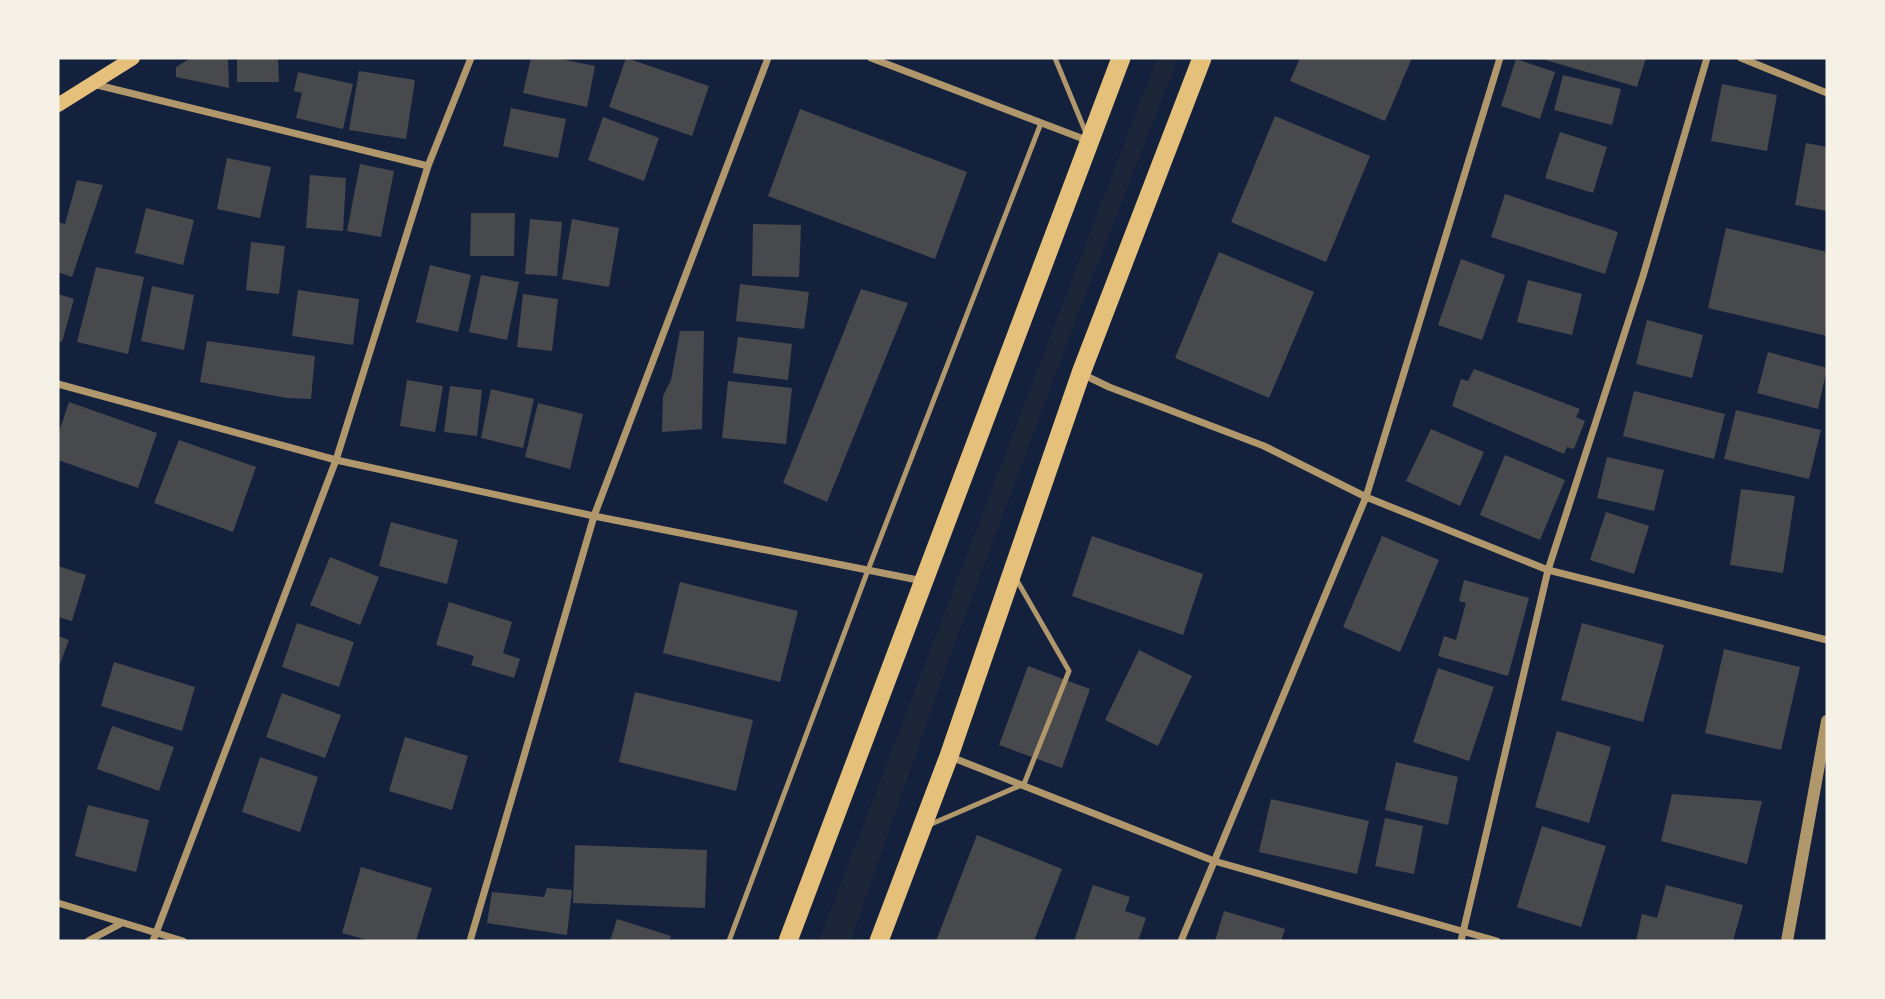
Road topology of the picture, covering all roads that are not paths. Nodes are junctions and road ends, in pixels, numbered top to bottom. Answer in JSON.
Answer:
{"nodes":[{"id":1,"x":133,"y":58,"type":"edge"},
{"id":2,"x":471,"y":58,"type":"edge"},
{"id":3,"x":768,"y":58,"type":"edge"},
{"id":4,"x":871,"y":58,"type":"edge"},
{"id":5,"x":1055,"y":58,"type":"edge"},
{"id":6,"x":1121,"y":58,"type":"edge"},
{"id":7,"x":1202,"y":58,"type":"edge"},
{"id":8,"x":1500,"y":58,"type":"edge"},
{"id":9,"x":1707,"y":58,"type":"edge"},
{"id":10,"x":1741,"y":58,"type":"edge"},
{"id":11,"x":92,"y":84,"type":"junction"},
{"id":12,"x":1827,"y":93,"type":"edge"},
{"id":13,"x":58,"y":105,"type":"edge"},
{"id":14,"x":1041,"y":123,"type":"junction"},
{"id":15,"x":1089,"y":141,"type":"junction"},
{"id":16,"x":428,"y":166,"type":"junction"},
{"id":17,"x":1081,"y":373,"type":"junction"},
{"id":18,"x":58,"y":384,"type":"edge"},
{"id":19,"x":336,"y":460,"type":"junction"},
{"id":20,"x":1366,"y":497,"type":"junction"},
{"id":21,"x":594,"y":516,"type":"junction"},
{"id":22,"x":868,"y":570,"type":"junction"},
{"id":23,"x":1548,"y":570,"type":"junction"},
{"id":24,"x":1013,"y":573,"type":"junction"},
{"id":25,"x":923,"y":581,"type":"junction"},
{"id":26,"x":1827,"y":640,"type":"edge"},
{"id":27,"x":1827,"y":721,"type":"edge"},
{"id":28,"x":949,"y":756,"type":"junction"},
{"id":29,"x":1024,"y":784,"type":"junction"},
{"id":30,"x":923,"y":827,"type":"junction"},
{"id":31,"x":1214,"y":861,"type":"junction"},
{"id":32,"x":58,"y":903,"type":"edge"},
{"id":33,"x":122,"y":923,"type":"junction"},
{"id":34,"x":156,"y":933,"type":"junction"},
{"id":35,"x":1463,"y":933,"type":"junction"},
{"id":36,"x":88,"y":941,"type":"edge"},
{"id":37,"x":153,"y":941,"type":"edge"},
{"id":38,"x":183,"y":941,"type":"edge"},
{"id":39,"x":470,"y":941,"type":"edge"},
{"id":40,"x":729,"y":941,"type":"edge"},
{"id":41,"x":788,"y":941,"type":"edge"},
{"id":42,"x":878,"y":941,"type":"edge"},
{"id":43,"x":1181,"y":941,"type":"edge"},
{"id":44,"x":1461,"y":941,"type":"edge"},
{"id":45,"x":1497,"y":941,"type":"edge"},
{"id":46,"x":1787,"y":941,"type":"edge"}],
"edges":[{"from":1,"to":11,"type":"main road"},
{"from":2,"to":16,"type":"street"},
{"from":3,"to":21,"type":"street"},
{"from":4,"to":14,"type":"street"},
{"from":5,"to":15,"type":"lane"},
{"from":6,"to":15,"type":"highway"},
{"from":7,"to":17,"type":"highway"},
{"from":8,"to":20,"type":"street"},
{"from":9,"to":23,"type":"street"},
{"from":10,"to":12,"type":"street"},
{"from":11,"to":13,"type":"main road"},
{"from":11,"to":16,"type":"street"},
{"from":14,"to":15,"type":"street"},
{"from":14,"to":22,"type":"lane"},
{"from":15,"to":25,"type":"highway"},
{"from":16,"to":19,"type":"street"},
{"from":17,"to":20,"type":"street"},
{"from":17,"to":24,"type":"highway"},
{"from":18,"to":19,"type":"street"},
{"from":19,"to":21,"type":"street"},
{"from":19,"to":34,"type":"street"},
{"from":20,"to":23,"type":"street"},
{"from":20,"to":31,"type":"street"},
{"from":21,"to":22,"type":"street"},
{"from":21,"to":39,"type":"street"},
{"from":22,"to":25,"type":"street"},
{"from":22,"to":40,"type":"lane"},
{"from":23,"to":26,"type":"street"},
{"from":23,"to":35,"type":"street"},
{"from":24,"to":28,"type":"highway"},
{"from":24,"to":29,"type":"lane"},
{"from":25,"to":41,"type":"highway"},
{"from":27,"to":46,"type":"street"},
{"from":28,"to":29,"type":"street"},
{"from":28,"to":30,"type":"highway"},
{"from":29,"to":30,"type":"lane"},
{"from":29,"to":31,"type":"street"},
{"from":30,"to":42,"type":"highway"},
{"from":31,"to":35,"type":"street"},
{"from":31,"to":43,"type":"street"},
{"from":32,"to":33,"type":"street"},
{"from":33,"to":34,"type":"street"},
{"from":33,"to":36,"type":"street"},
{"from":34,"to":37,"type":"street"},
{"from":34,"to":38,"type":"street"},
{"from":35,"to":44,"type":"street"},
{"from":35,"to":45,"type":"street"}]}
